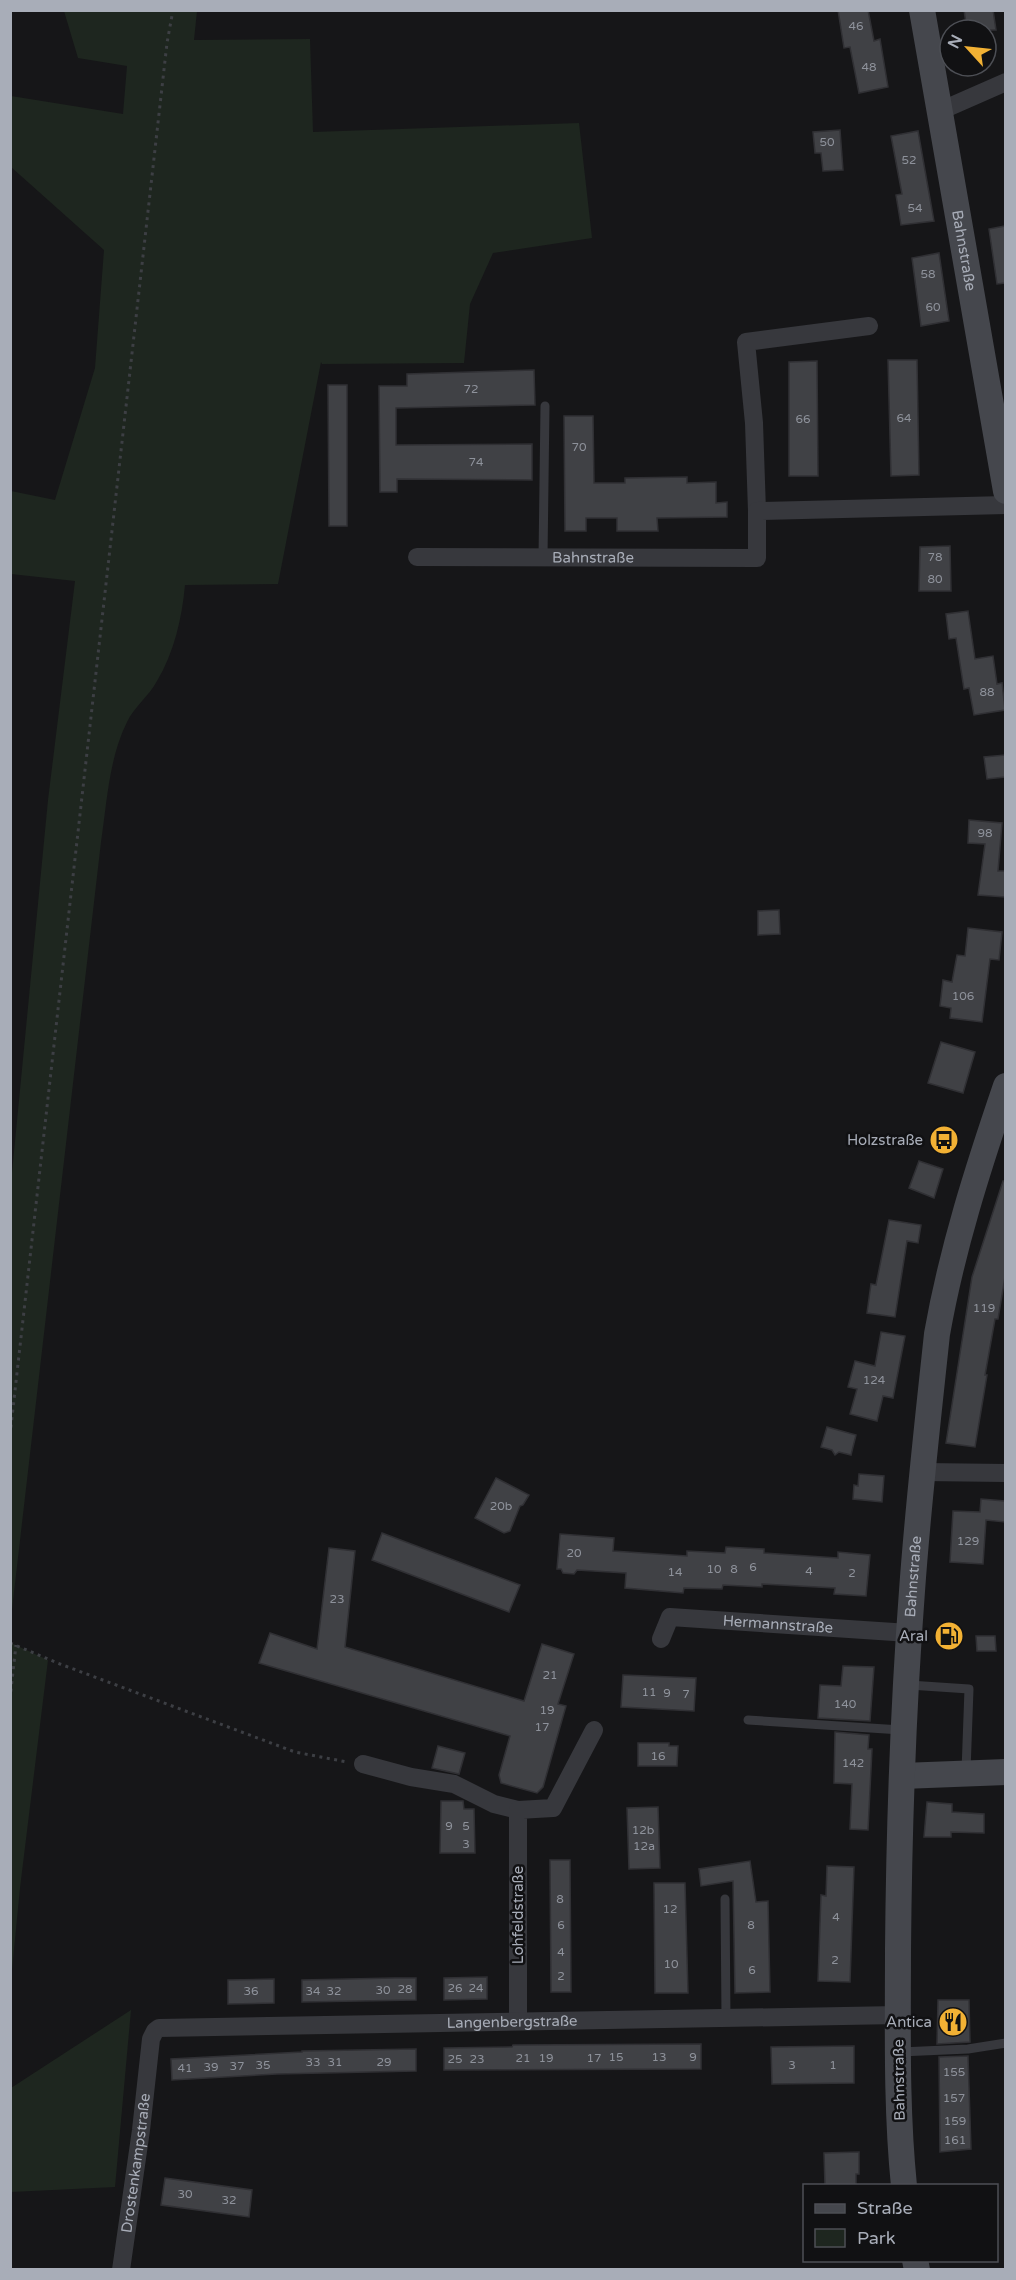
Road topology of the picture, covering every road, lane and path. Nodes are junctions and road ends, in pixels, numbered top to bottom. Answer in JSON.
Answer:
{"nodes":[{"id":1,"x":173,"y":10,"type":"edge"},
{"id":2,"x":922,"y":10,"type":"edge"},
{"id":3,"x":1005,"y":82,"type":"edge"},
{"id":4,"x":940,"y":111,"type":"junction"},
{"id":5,"x":869,"y":326,"type":"dead end"},
{"id":6,"x":545,"y":406,"type":"dead end"},
{"id":7,"x":1005,"y":491,"type":"edge"},
{"id":8,"x":1005,"y":505,"type":"edge"},
{"id":9,"x":757,"y":511,"type":"junction"},
{"id":10,"x":417,"y":557,"type":"dead end"},
{"id":11,"x":543,"y":558,"type":"junction"},
{"id":12,"x":1005,"y":1087,"type":"edge"},
{"id":13,"x":10,"y":1435,"type":"edge"},
{"id":14,"x":923,"y":1472,"type":"junction"},
{"id":15,"x":1005,"y":1473,"type":"edge"},
{"id":16,"x":909,"y":1633,"type":"junction"},
{"id":17,"x":661,"y":1639,"type":"dead end"},
{"id":18,"x":10,"y":1643,"type":"edge"},
{"id":19,"x":16,"y":1645,"type":"junction"},
{"id":20,"x":906,"y":1685,"type":"junction"},
{"id":21,"x":10,"y":1699,"type":"edge"},
{"id":22,"x":748,"y":1720,"type":"dead end"},
{"id":23,"x":594,"y":1730,"type":"dead end"},
{"id":24,"x":904,"y":1730,"type":"junction"},
{"id":25,"x":363,"y":1764,"type":"joint"},
{"id":26,"x":1005,"y":1772,"type":"edge"},
{"id":27,"x":965,"y":1773,"type":"junction"},
{"id":28,"x":902,"y":1776,"type":"junction"},
{"id":29,"x":518,"y":1810,"type":"junction"},
{"id":30,"x":725,"y":1899,"type":"dead end"},
{"id":31,"x":898,"y":2015,"type":"junction"},
{"id":32,"x":726,"y":2018,"type":"junction"},
{"id":33,"x":518,"y":2021,"type":"junction"},
{"id":34,"x":1005,"y":2043,"type":"edge"},
{"id":35,"x":898,"y":2052,"type":"junction"},
{"id":36,"x":149,"y":2056,"type":"joint"},
{"id":37,"x":904,"y":2184,"type":"edge"},
{"id":38,"x":121,"y":2270,"type":"edge"}],
"edges":[{"from":1,"to":13,"type":"path"},
{"from":2,"to":4,"type":"main road","name":"Bahnstraße"},
{"from":3,"to":4,"type":"street"},
{"from":4,"to":7,"type":"main road","name":"Bahnstraße"},
{"from":5,"to":9,"type":"street","name":"Bahnstraße"},
{"from":6,"to":11,"type":"lane"},
{"from":8,"to":9,"type":"street"},
{"from":9,"to":11,"type":"street","name":"Bahnstraße"},
{"from":10,"to":11,"type":"street","name":"Bahnstraße"},
{"from":12,"to":14,"type":"main road","name":"Bahnstraße"},
{"from":14,"to":15,"type":"street"},
{"from":14,"to":16,"type":"main road","name":"Bahnstraße"},
{"from":16,"to":17,"type":"street","name":"Hermannstraße"},
{"from":16,"to":20,"type":"main road","name":"Bahnstraße"},
{"from":18,"to":19,"type":"path"},
{"from":19,"to":21,"type":"path"},
{"from":19,"to":25,"type":"path"},
{"from":20,"to":24,"type":"main road","name":"Bahnstraße"},
{"from":20,"to":27,"type":"lane"},
{"from":22,"to":24,"type":"lane"},
{"from":23,"to":29,"type":"street"},
{"from":24,"to":28,"type":"main road","name":"Bahnstraße"},
{"from":25,"to":29,"type":"street"},
{"from":26,"to":27,"type":"main road"},
{"from":27,"to":28,"type":"main road"},
{"from":28,"to":31,"type":"main road","name":"Bahnstraße"},
{"from":29,"to":33,"type":"street","name":"Lohfeldstraße"},
{"from":30,"to":32,"type":"lane"},
{"from":31,"to":32,"type":"street","name":"Langenbergstraße"},
{"from":31,"to":35,"type":"main road","name":"Bahnstraße"},
{"from":32,"to":33,"type":"street","name":"Langenbergstraße"},
{"from":33,"to":36,"type":"street","name":"Langenbergstraße"},
{"from":34,"to":35,"type":"lane"},
{"from":35,"to":37,"type":"main road","name":"Bahnstraße"},
{"from":36,"to":38,"type":"street","name":"Drostenkampstraße"}]}
